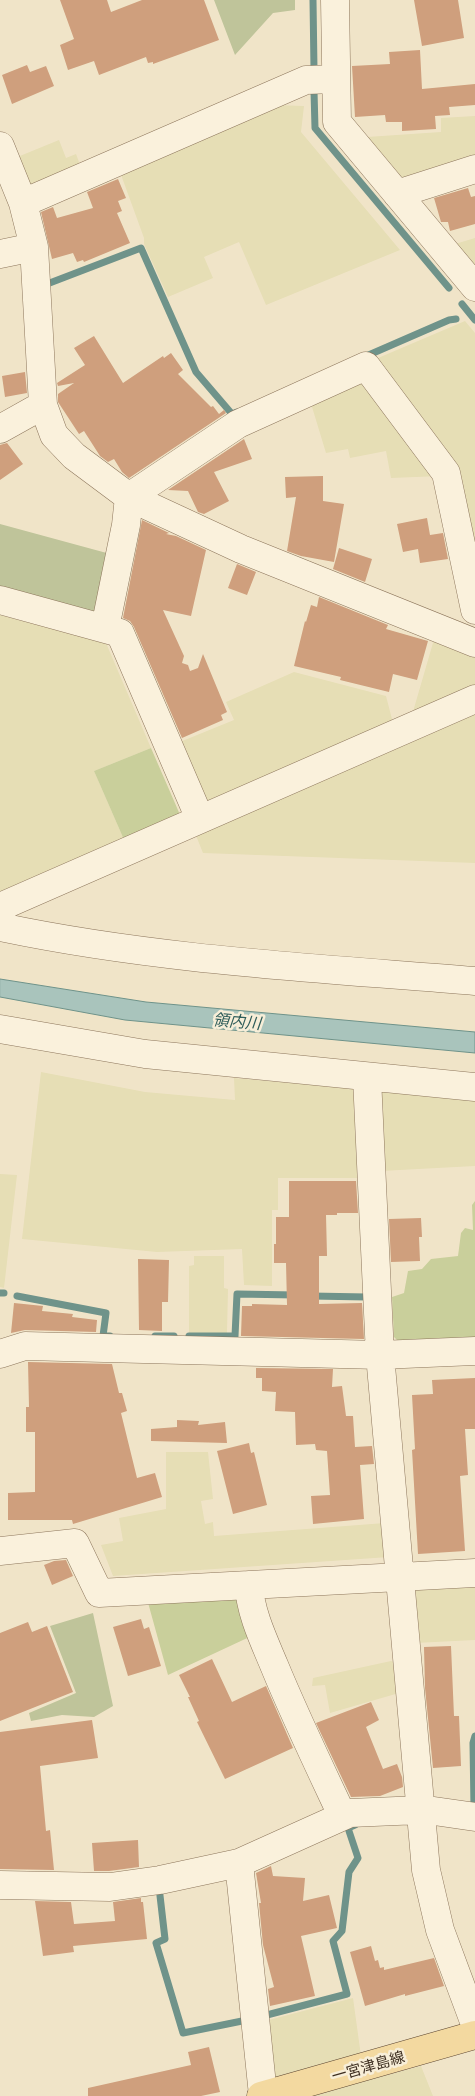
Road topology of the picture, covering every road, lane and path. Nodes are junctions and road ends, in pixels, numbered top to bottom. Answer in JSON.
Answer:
{"nodes":[{"id":1,"x":335,"y":0,"type":"edge"},
{"id":2,"x":336,"y":79,"type":"junction"},
{"id":3,"x":0,"y":146,"type":"edge"},
{"id":4,"x":475,"y":169,"type":"edge"},
{"id":5,"x":397,"y":194,"type":"junction"},
{"id":6,"x":23,"y":203,"type":"junction"},
{"id":7,"x":34,"y":247,"type":"junction"},
{"id":8,"x":0,"y":254,"type":"edge"},
{"id":9,"x":475,"y":286,"type":"edge"},
{"id":10,"x":43,"y":405,"type":"junction"},
{"id":11,"x":0,"y":429,"type":"edge"},
{"id":12,"x":129,"y":497,"type":"junction"},
{"id":13,"x":0,"y":600,"type":"edge"},
{"id":14,"x":475,"y":610,"type":"edge"},
{"id":15,"x":105,"y":628,"type":"junction"},
{"id":16,"x":475,"y":643,"type":"edge"},
{"id":17,"x":475,"y":700,"type":"edge"},
{"id":18,"x":200,"y":820,"type":"junction"},
{"id":19,"x":0,"y":907,"type":"edge"},
{"id":20,"x":0,"y":927,"type":"edge"},
{"id":21,"x":475,"y":981,"type":"edge"},
{"id":22,"x":0,"y":1029,"type":"edge"},
{"id":23,"x":367,"y":1078,"type":"junction"},
{"id":24,"x":475,"y":1088,"type":"edge"},
{"id":25,"x":475,"y":1351,"type":"edge"},
{"id":26,"x":0,"y":1354,"type":"edge"},
{"id":27,"x":380,"y":1355,"type":"junction"},
{"id":28,"x":0,"y":1551,"type":"edge"},
{"id":29,"x":475,"y":1573,"type":"edge"},
{"id":30,"x":398,"y":1577,"type":"junction"},
{"id":31,"x":249,"y":1585,"type":"junction"},
{"id":32,"x":420,"y":1810,"type":"junction"},
{"id":33,"x":342,"y":1815,"type":"junction"},
{"id":34,"x":475,"y":1817,"type":"edge"},
{"id":35,"x":239,"y":1863,"type":"junction"},
{"id":36,"x":0,"y":1885,"type":"edge"},
{"id":37,"x":475,"y":2024,"type":"edge"},
{"id":38,"x":475,"y":2035,"type":"edge"},
{"id":39,"x":262,"y":2096,"type":"edge"}],
"edges":[{"from":1,"to":2,"type":"street"},
{"from":2,"to":5,"type":"street"},
{"from":2,"to":6,"type":"street"},
{"from":3,"to":6,"type":"street"},
{"from":4,"to":5,"type":"street"},
{"from":5,"to":9,"type":"street"},
{"from":6,"to":7,"type":"street"},
{"from":7,"to":8,"type":"street"},
{"from":7,"to":10,"type":"street"},
{"from":10,"to":11,"type":"street"},
{"from":10,"to":12,"type":"street"},
{"from":12,"to":14,"type":"street"},
{"from":12,"to":15,"type":"street"},
{"from":12,"to":16,"type":"street"},
{"from":13,"to":15,"type":"street"},
{"from":15,"to":18,"type":"street"},
{"from":17,"to":18,"type":"street"},
{"from":18,"to":19,"type":"street"},
{"from":20,"to":21,"type":"street"},
{"from":22,"to":23,"type":"street"},
{"from":23,"to":24,"type":"street"},
{"from":23,"to":27,"type":"street"},
{"from":25,"to":27,"type":"street"},
{"from":26,"to":27,"type":"street"},
{"from":27,"to":30,"type":"street"},
{"from":28,"to":31,"type":"street"},
{"from":29,"to":30,"type":"street"},
{"from":30,"to":31,"type":"street"},
{"from":30,"to":32,"type":"street"},
{"from":31,"to":33,"type":"street"},
{"from":32,"to":33,"type":"street"},
{"from":32,"to":34,"type":"street"},
{"from":32,"to":37,"type":"street"},
{"from":33,"to":35,"type":"street"},
{"from":35,"to":36,"type":"street"},
{"from":35,"to":39,"type":"street"},
{"from":38,"to":39,"type":"main road","name":"一宮津島線"}]}
